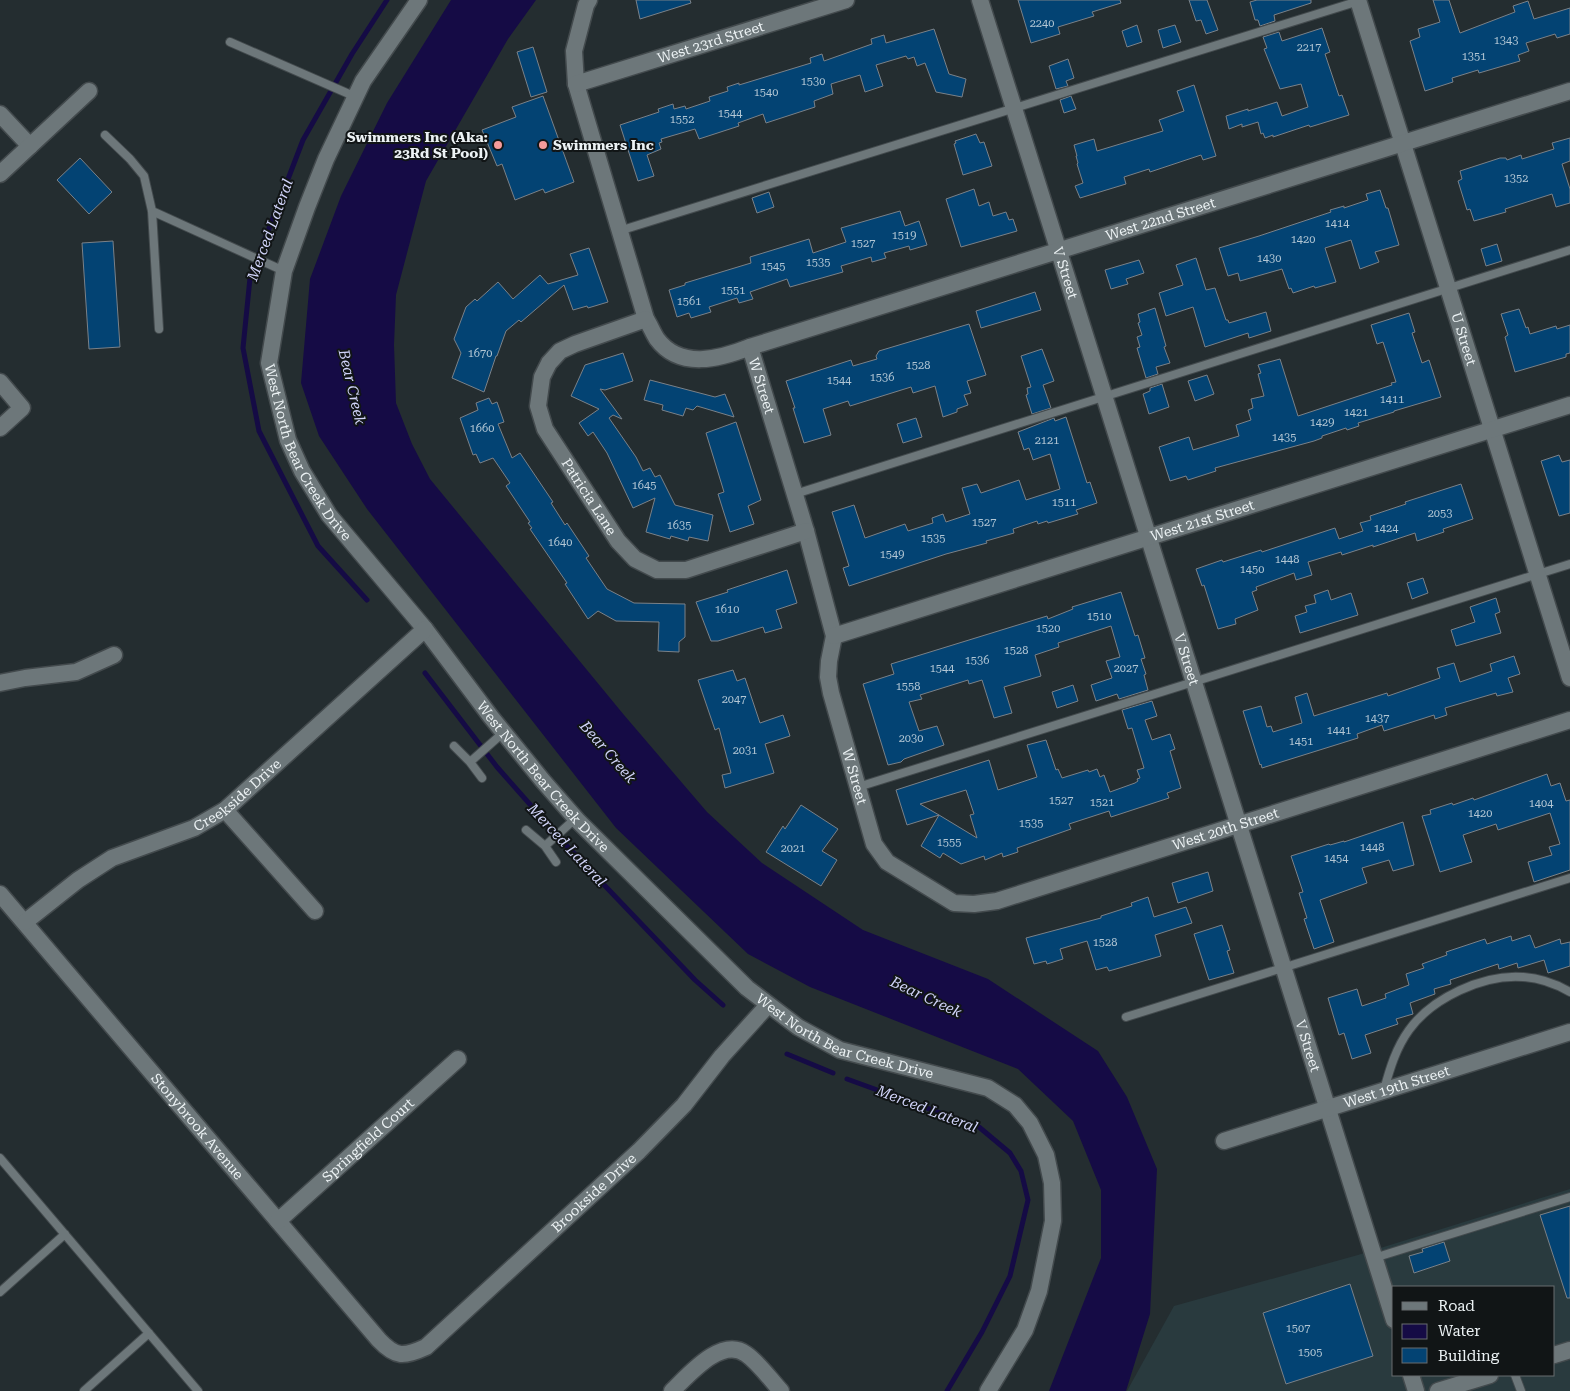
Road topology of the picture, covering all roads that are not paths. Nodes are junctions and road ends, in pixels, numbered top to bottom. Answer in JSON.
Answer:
{"nodes":[{"id":1,"x":419,"y":0,"type":"edge"},
{"id":2,"x":589,"y":0,"type":"edge"},
{"id":3,"x":846,"y":0,"type":"edge"},
{"id":4,"x":980,"y":0,"type":"edge"},
{"id":5,"x":1360,"y":0,"type":"edge"},
{"id":6,"x":230,"y":42,"type":"dead end"},
{"id":7,"x":576,"y":84,"type":"junction"},
{"id":8,"x":88,"y":91,"type":"dead end"},
{"id":9,"x":1570,"y":91,"type":"edge"},
{"id":10,"x":349,"y":94,"type":"junction"},
{"id":11,"x":1014,"y":108,"type":"junction"},
{"id":12,"x":0,"y":114,"type":"edge"},
{"id":13,"x":105,"y":135,"type":"dead end"},
{"id":14,"x":1403,"y":143,"type":"junction"},
{"id":15,"x":30,"y":146,"type":"junction"},
{"id":16,"x":0,"y":174,"type":"edge"},
{"id":17,"x":152,"y":212,"type":"junction"},
{"id":18,"x":619,"y":231,"type":"junction"},
{"id":19,"x":1570,"y":250,"type":"edge"},
{"id":20,"x":1059,"y":251,"type":"junction"},
{"id":21,"x":284,"y":272,"type":"junction"},
{"id":22,"x":1448,"y":288,"type":"junction"},
{"id":23,"x":646,"y":319,"type":"junction"},
{"id":24,"x":159,"y":329,"type":"dead end"},
{"id":25,"x":750,"y":347,"type":"junction"},
{"id":26,"x":0,"y":382,"type":"edge"},
{"id":27,"x":1104,"y":396,"type":"junction"},
{"id":28,"x":1570,"y":405,"type":"edge"},
{"id":29,"x":0,"y":428,"type":"edge"},
{"id":30,"x":1492,"y":430,"type":"junction"},
{"id":31,"x":795,"y":494,"type":"junction"},
{"id":32,"x":806,"y":531,"type":"junction"},
{"id":33,"x":1149,"y":538,"type":"junction"},
{"id":34,"x":1570,"y":564,"type":"edge"},
{"id":35,"x":1538,"y":575,"type":"junction"},
{"id":36,"x":425,"y":629,"type":"junction"},
{"id":37,"x":834,"y":636,"type":"junction"},
{"id":38,"x":114,"y":655,"type":"dead end"},
{"id":39,"x":1570,"y":678,"type":"edge"},
{"id":40,"x":1194,"y":682,"type":"junction"},
{"id":41,"x":0,"y":683,"type":"edge"},
{"id":42,"x":1570,"y":720,"type":"edge"},
{"id":43,"x":504,"y":732,"type":"junction"},
{"id":44,"x":454,"y":746,"type":"dead end"},
{"id":45,"x":470,"y":762,"type":"junction"},
{"id":46,"x":482,"y":778,"type":"dead end"},
{"id":47,"x":858,"y":787,"type":"junction"},
{"id":48,"x":225,"y":810,"type":"junction"},
{"id":49,"x":570,"y":824,"type":"junction"},
{"id":50,"x":1238,"y":824,"type":"junction"},
{"id":51,"x":526,"y":830,"type":"dead end"},
{"id":52,"x":548,"y":845,"type":"junction"},
{"id":53,"x":556,"y":862,"type":"dead end"},
{"id":54,"x":887,"y":862,"type":"joint"},
{"id":55,"x":1570,"y":878,"type":"edge"},
{"id":56,"x":0,"y":894,"type":"edge"},
{"id":57,"x":315,"y":911,"type":"dead end"},
{"id":58,"x":25,"y":922,"type":"junction"},
{"id":59,"x":1284,"y":968,"type":"junction"},
{"id":60,"x":1570,"y":992,"type":"edge"},
{"id":61,"x":768,"y":1005,"type":"junction"},
{"id":62,"x":1126,"y":1017,"type":"dead end"},
{"id":63,"x":1570,"y":1032,"type":"edge"},
{"id":64,"x":458,"y":1059,"type":"dead end"},
{"id":65,"x":1384,"y":1090,"type":"junction"},
{"id":66,"x":1327,"y":1108,"type":"junction"},
{"id":67,"x":1224,"y":1141,"type":"dead end"},
{"id":68,"x":0,"y":1158,"type":"edge"},
{"id":69,"x":1570,"y":1196,"type":"edge"},
{"id":70,"x":278,"y":1221,"type":"junction"},
{"id":71,"x":65,"y":1234,"type":"junction"},
{"id":72,"x":1374,"y":1258,"type":"junction"},
{"id":73,"x":0,"y":1292,"type":"edge"},
{"id":74,"x":1392,"y":1314,"type":"edge"},
{"id":75,"x":149,"y":1333,"type":"junction"},
{"id":76,"x":1570,"y":1350,"type":"edge"},
{"id":77,"x":399,"y":1355,"type":"joint"},
{"id":78,"x":1555,"y":1355,"type":"edge"},
{"id":79,"x":1411,"y":1376,"type":"edge"},
{"id":80,"x":1487,"y":1376,"type":"edge"},
{"id":81,"x":1515,"y":1376,"type":"edge"},
{"id":82,"x":84,"y":1391,"type":"edge"},
{"id":83,"x":198,"y":1391,"type":"edge"},
{"id":84,"x":672,"y":1391,"type":"edge"},
{"id":85,"x":781,"y":1391,"type":"edge"},
{"id":86,"x":988,"y":1391,"type":"edge"},
{"id":87,"x":1416,"y":1391,"type":"edge"},
{"id":88,"x":1438,"y":1391,"type":"edge"},
{"id":89,"x":1521,"y":1391,"type":"edge"}],
"edges":[{"from":1,"to":10,"type":"street","name":"West North Bear Creek Drive"},
{"from":2,"to":7,"type":"street","name":"W Street"},
{"from":3,"to":7,"type":"street","name":"West 23rd Street"},
{"from":4,"to":11,"type":"street","name":"V Street"},
{"from":5,"to":11,"type":"lane"},
{"from":5,"to":14,"type":"street","name":"U Street"},
{"from":6,"to":10,"type":"lane"},
{"from":7,"to":18,"type":"street","name":"W Street"},
{"from":8,"to":15,"type":"street"},
{"from":9,"to":14,"type":"street","name":"West 22nd Street"},
{"from":10,"to":21,"type":"street","name":"West North Bear Creek Drive"},
{"from":11,"to":18,"type":"lane"},
{"from":11,"to":20,"type":"street","name":"V Street"},
{"from":12,"to":15,"type":"street"},
{"from":13,"to":17,"type":"lane"},
{"from":14,"to":20,"type":"street","name":"West 22nd Street"},
{"from":14,"to":22,"type":"street","name":"U Street"},
{"from":15,"to":16,"type":"street"},
{"from":17,"to":21,"type":"lane"},
{"from":17,"to":24,"type":"lane"},
{"from":18,"to":23,"type":"street","name":"W Street"},
{"from":19,"to":22,"type":"lane"},
{"from":20,"to":25,"type":"street","name":"West 22nd Street"},
{"from":20,"to":27,"type":"street","name":"V Street"},
{"from":21,"to":36,"type":"street","name":"West North Bear Creek Drive"},
{"from":22,"to":27,"type":"lane"},
{"from":22,"to":30,"type":"street","name":"U Street"},
{"from":23,"to":25,"type":"street","name":"W Street"},
{"from":23,"to":32,"type":"street","name":"Patricia Lane"},
{"from":25,"to":31,"type":"street","name":"W Street"},
{"from":26,"to":29,"type":"street"},
{"from":27,"to":31,"type":"lane"},
{"from":27,"to":33,"type":"street","name":"V Street"},
{"from":28,"to":30,"type":"street","name":"West 21st Street"},
{"from":30,"to":33,"type":"street","name":"West 21st Street"},
{"from":30,"to":35,"type":"street","name":"U Street"},
{"from":31,"to":32,"type":"street","name":"W Street"},
{"from":32,"to":37,"type":"street","name":"W Street"},
{"from":33,"to":37,"type":"street","name":"West 21st Street"},
{"from":33,"to":40,"type":"street","name":"V Street"},
{"from":34,"to":35,"type":"lane"},
{"from":35,"to":39,"type":"street","name":"U Street"},
{"from":35,"to":40,"type":"lane"},
{"from":36,"to":43,"type":"street","name":"West North Bear Creek Drive"},
{"from":36,"to":48,"type":"street","name":"Creekside Drive"},
{"from":37,"to":47,"type":"street","name":"W Street"},
{"from":38,"to":41,"type":"street"},
{"from":40,"to":47,"type":"lane"},
{"from":40,"to":50,"type":"street","name":"V Street"},
{"from":42,"to":50,"type":"street","name":"West 20th Street"},
{"from":43,"to":45,"type":"lane"},
{"from":43,"to":49,"type":"street","name":"West North Bear Creek Drive"},
{"from":44,"to":45,"type":"lane"},
{"from":45,"to":46,"type":"lane"},
{"from":47,"to":54,"type":"street","name":"W Street"},
{"from":48,"to":57,"type":"street"},
{"from":48,"to":58,"type":"street","name":"Creekside Drive"},
{"from":49,"to":52,"type":"lane"},
{"from":49,"to":61,"type":"street","name":"West North Bear Creek Drive"},
{"from":50,"to":54,"type":"street","name":"West 20th Street"},
{"from":50,"to":59,"type":"street","name":"V Street"},
{"from":51,"to":52,"type":"lane"},
{"from":52,"to":53,"type":"lane"},
{"from":55,"to":59,"type":"lane"},
{"from":56,"to":58,"type":"street","name":"Stonybrook Avenue"},
{"from":58,"to":70,"type":"street","name":"Stonybrook Avenue"},
{"from":59,"to":62,"type":"lane"},
{"from":59,"to":66,"type":"street","name":"V Street"},
{"from":60,"to":65,"type":"lane"},
{"from":61,"to":77,"type":"street","name":"Brookside Drive"},
{"from":61,"to":86,"type":"street","name":"West North Bear Creek Drive"},
{"from":63,"to":65,"type":"street","name":"West 19th Street"},
{"from":64,"to":70,"type":"street","name":"Springfield Court"},
{"from":65,"to":66,"type":"street","name":"West 19th Street"},
{"from":66,"to":67,"type":"street","name":"West 19th Street"},
{"from":66,"to":72,"type":"street","name":"V Street"},
{"from":68,"to":71,"type":"lane"},
{"from":69,"to":72,"type":"lane"},
{"from":70,"to":77,"type":"street","name":"Stonybrook Avenue"},
{"from":71,"to":73,"type":"lane"},
{"from":71,"to":75,"type":"lane"},
{"from":72,"to":74,"type":"street","name":"V Street"},
{"from":75,"to":82,"type":"lane"},
{"from":75,"to":83,"type":"lane"},
{"from":76,"to":78,"type":"street"},
{"from":79,"to":87,"type":"street"},
{"from":80,"to":88,"type":"street"},
{"from":81,"to":89,"type":"lane"},
{"from":84,"to":85,"type":"street"}]}
